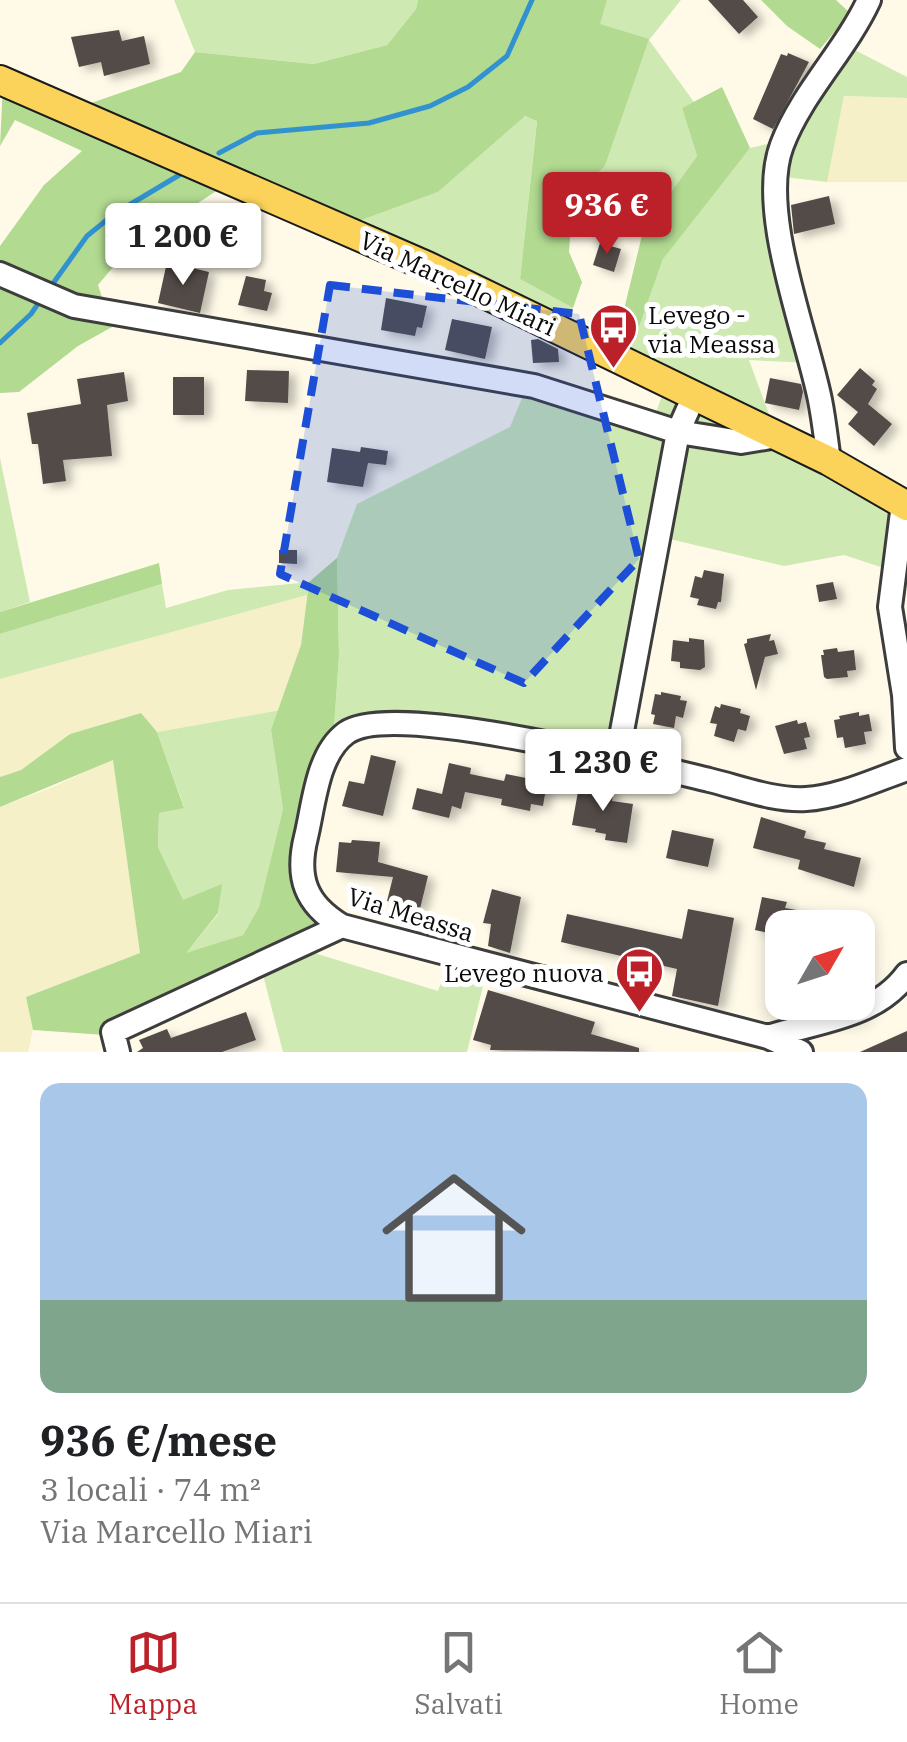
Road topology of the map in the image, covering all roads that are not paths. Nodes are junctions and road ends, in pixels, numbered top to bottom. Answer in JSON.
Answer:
{"nodes":[{"id":1,"x":868,"y":0,"type":"edge"},
{"id":2,"x":0,"y":80,"type":"edge"},
{"id":3,"x":0,"y":274,"type":"edge"},
{"id":4,"x":694,"y":396,"type":"junction"},
{"id":5,"x":678,"y":432,"type":"junction"},
{"id":6,"x":777,"y":436,"type":"junction"},
{"id":7,"x":829,"y":460,"type":"junction"},
{"id":8,"x":905,"y":505,"type":"edge"},
{"id":9,"x":907,"y":748,"type":"edge"},
{"id":10,"x":617,"y":758,"type":"junction"},
{"id":11,"x":907,"y":769,"type":"edge"},
{"id":12,"x":342,"y":926,"type":"junction"},
{"id":13,"x":907,"y":974,"type":"edge"},
{"id":14,"x":768,"y":1037,"type":"junction"},
{"id":15,"x":118,"y":1052,"type":"edge"},
{"id":16,"x":800,"y":1052,"type":"edge"}],
"edges":[{"from":1,"to":7,"type":"street"},
{"from":2,"to":4,"type":"main road","name":"Via Marcello Miari"},
{"from":3,"to":5,"type":"street"},
{"from":4,"to":5,"type":"street"},
{"from":4,"to":6,"type":"main road","name":"Via Marcello Miari"},
{"from":5,"to":6,"type":"street"},
{"from":5,"to":10,"type":"street"},
{"from":6,"to":7,"type":"main road","name":"Via Marcello Miari"},
{"from":7,"to":8,"type":"main road","name":"Via Marcello Miari"},
{"from":8,"to":9,"type":"street"},
{"from":10,"to":11,"type":"street","name":"Via Meassa"},
{"from":10,"to":12,"type":"street","name":"Via Meassa"},
{"from":12,"to":14,"type":"street","name":"Via Meassa"},
{"from":12,"to":15,"type":"street"},
{"from":13,"to":14,"type":"street","name":"Via Meassa"},
{"from":14,"to":16,"type":"street","name":"Via Meassa"}]}
